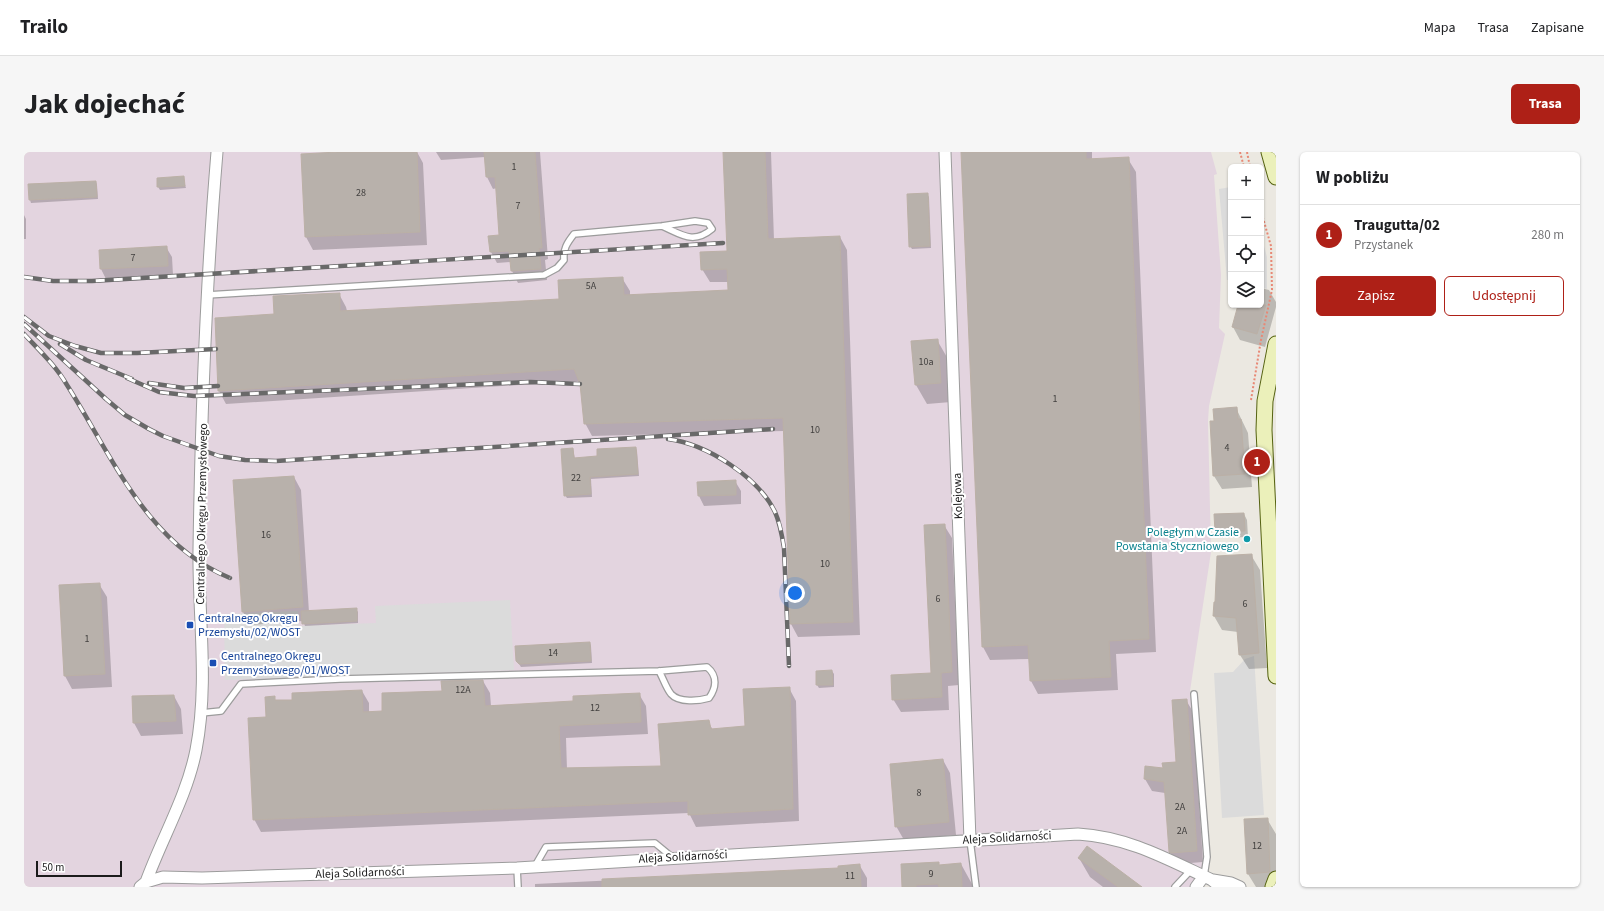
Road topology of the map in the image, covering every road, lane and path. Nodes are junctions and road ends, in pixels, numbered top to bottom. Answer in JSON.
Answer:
{"nodes":[{"id":1,"x":217,"y":152,"type":"edge"},
{"id":2,"x":945,"y":152,"type":"edge"},
{"id":3,"x":1240,"y":152,"type":"edge"},
{"id":4,"x":1247,"y":152,"type":"edge"},
{"id":5,"x":1268,"y":152,"type":"edge"},
{"id":6,"x":1243,"y":164,"type":"edge"},
{"id":7,"x":1249,"y":164,"type":"edge"},
{"id":8,"x":1276,"y":177,"type":"edge"},
{"id":9,"x":1264,"y":222,"type":"edge"},
{"id":10,"x":662,"y":226,"type":"junction"},
{"id":11,"x":207,"y":295,"type":"junction"},
{"id":12,"x":1276,"y":344,"type":"edge"},
{"id":13,"x":1273,"y":373,"type":"edge"},
{"id":14,"x":1251,"y":400,"type":"dead end"},
{"id":15,"x":659,"y":671,"type":"junction"},
{"id":16,"x":1276,"y":676,"type":"edge"},
{"id":17,"x":1194,"y":694,"type":"dead end"},
{"id":18,"x":201,"y":712,"type":"junction"},
{"id":19,"x":970,"y":840,"type":"junction"},
{"id":20,"x":672,"y":857,"type":"junction"},
{"id":21,"x":535,"y":866,"type":"junction"},
{"id":22,"x":517,"y":868,"type":"junction"},
{"id":23,"x":1191,"y":870,"type":"junction"},
{"id":24,"x":1276,"y":880,"type":"edge"},
{"id":25,"x":1212,"y":881,"type":"edge"},
{"id":26,"x":143,"y":884,"type":"edge"},
{"id":27,"x":1276,"y":886,"type":"edge"},
{"id":28,"x":518,"y":887,"type":"edge"},
{"id":29,"x":976,"y":887,"type":"edge"},
{"id":30,"x":1175,"y":887,"type":"edge"},
{"id":31,"x":1196,"y":887,"type":"edge"},
{"id":32,"x":1240,"y":887,"type":"edge"},
{"id":33,"x":1272,"y":887,"type":"edge"}],
"edges":[{"from":1,"to":11,"type":"street","name":"Centralnego Okręgu Przemysłowego"},
{"from":2,"to":19,"type":"street","name":"Kolejowa"},
{"from":3,"to":6,"type":"path"},
{"from":4,"to":7,"type":"path"},
{"from":5,"to":8,"type":"main road"},
{"from":9,"to":14,"type":"path"},
{"from":10,"to":10,"type":"lane"},
{"from":10,"to":11,"type":"lane"},
{"from":11,"to":18,"type":"street","name":"Centralnego Okręgu Przemysłowego"},
{"from":12,"to":13,"type":"main road"},
{"from":13,"to":16,"type":"main road"},
{"from":15,"to":15,"type":"lane"},
{"from":15,"to":18,"type":"lane"},
{"from":17,"to":25,"type":"lane"},
{"from":18,"to":26,"type":"street","name":"Centralnego Okręgu Przemysłowego"},
{"from":19,"to":20,"type":"street","name":"Aleja Solidarności"},
{"from":19,"to":23,"type":"street","name":"Aleja Solidarności"},
{"from":19,"to":29,"type":"lane"},
{"from":20,"to":21,"type":"street","name":"Aleja Solidarności"},
{"from":20,"to":21,"type":"lane"},
{"from":21,"to":22,"type":"street","name":"Aleja Solidarności"},
{"from":22,"to":26,"type":"street","name":"Aleja Solidarności"},
{"from":22,"to":28,"type":"lane"},
{"from":23,"to":25,"type":"street","name":"Aleja Solidarności"},
{"from":23,"to":30,"type":"lane"},
{"from":24,"to":33,"type":"main road"},
{"from":25,"to":31,"type":"street"},
{"from":25,"to":32,"type":"street","name":"Aleja Solidarności"},
{"from":27,"to":33,"type":"main road"}]}
